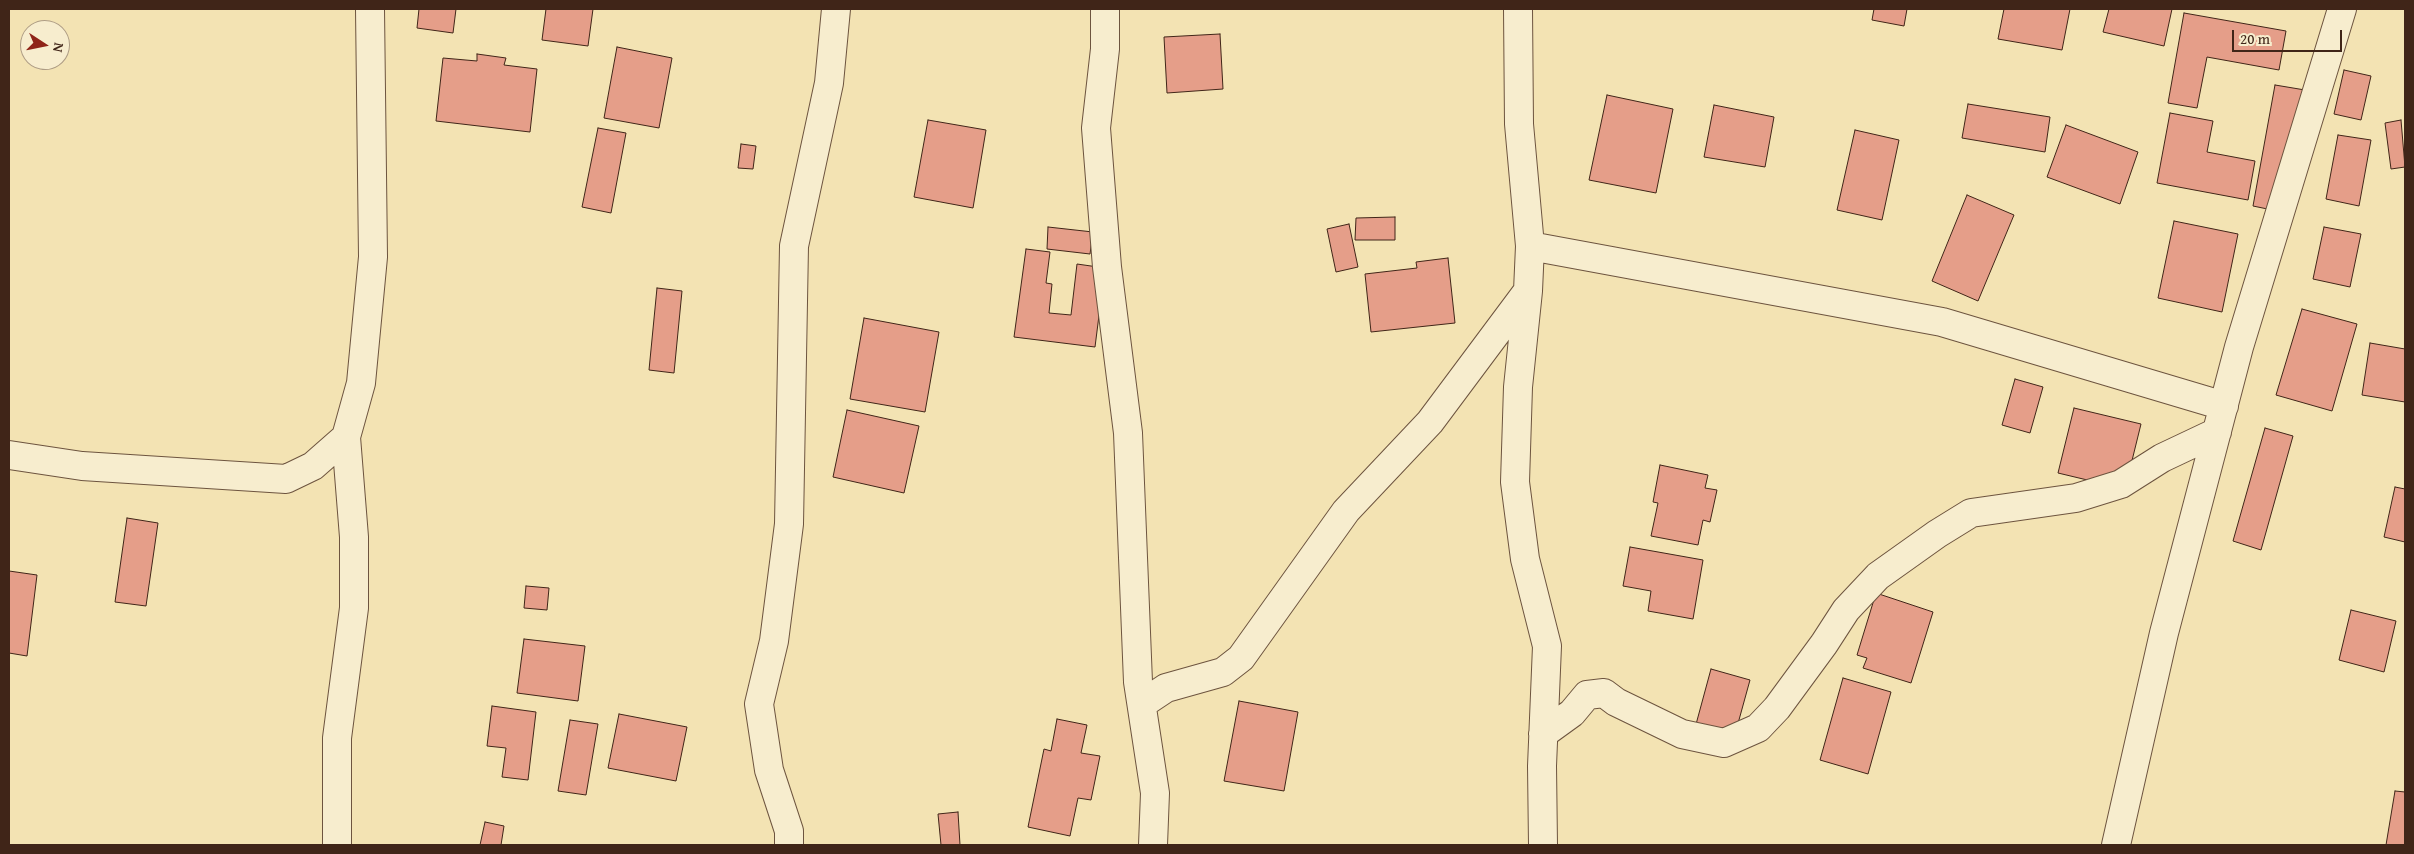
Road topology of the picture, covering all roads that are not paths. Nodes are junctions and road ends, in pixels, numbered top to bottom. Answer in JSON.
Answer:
{"nodes":[{"id":1,"x":370,"y":9,"type":"edge"},
{"id":2,"x":836,"y":9,"type":"edge"},
{"id":3,"x":1105,"y":9,"type":"edge"},
{"id":4,"x":1518,"y":9,"type":"edge"},
{"id":5,"x":2342,"y":9,"type":"edge"},
{"id":6,"x":1530,"y":246,"type":"junction"},
{"id":7,"x":1528,"y":291,"type":"junction"},
{"id":8,"x":2220,"y":419,"type":"junction"},
{"id":9,"x":346,"y":437,"type":"junction"},
{"id":10,"x":9,"y":455,"type":"edge"},
{"id":11,"x":1142,"y":704,"type":"junction"},
{"id":12,"x":1543,"y":734,"type":"junction"},
{"id":13,"x":337,"y":845,"type":"edge"},
{"id":14,"x":789,"y":845,"type":"edge"},
{"id":15,"x":1153,"y":845,"type":"edge"},
{"id":16,"x":1543,"y":845,"type":"edge"},
{"id":17,"x":2116,"y":845,"type":"edge"}],
"edges":[{"from":1,"to":9,"type":"street"},
{"from":2,"to":14,"type":"street"},
{"from":3,"to":11,"type":"street"},
{"from":4,"to":6,"type":"street"},
{"from":5,"to":8,"type":"street"},
{"from":6,"to":7,"type":"street"},
{"from":6,"to":8,"type":"street"},
{"from":7,"to":11,"type":"street"},
{"from":7,"to":12,"type":"street"},
{"from":8,"to":12,"type":"street"},
{"from":8,"to":17,"type":"street"},
{"from":9,"to":10,"type":"street"},
{"from":9,"to":13,"type":"street"},
{"from":11,"to":15,"type":"street"},
{"from":12,"to":16,"type":"street"}]}
